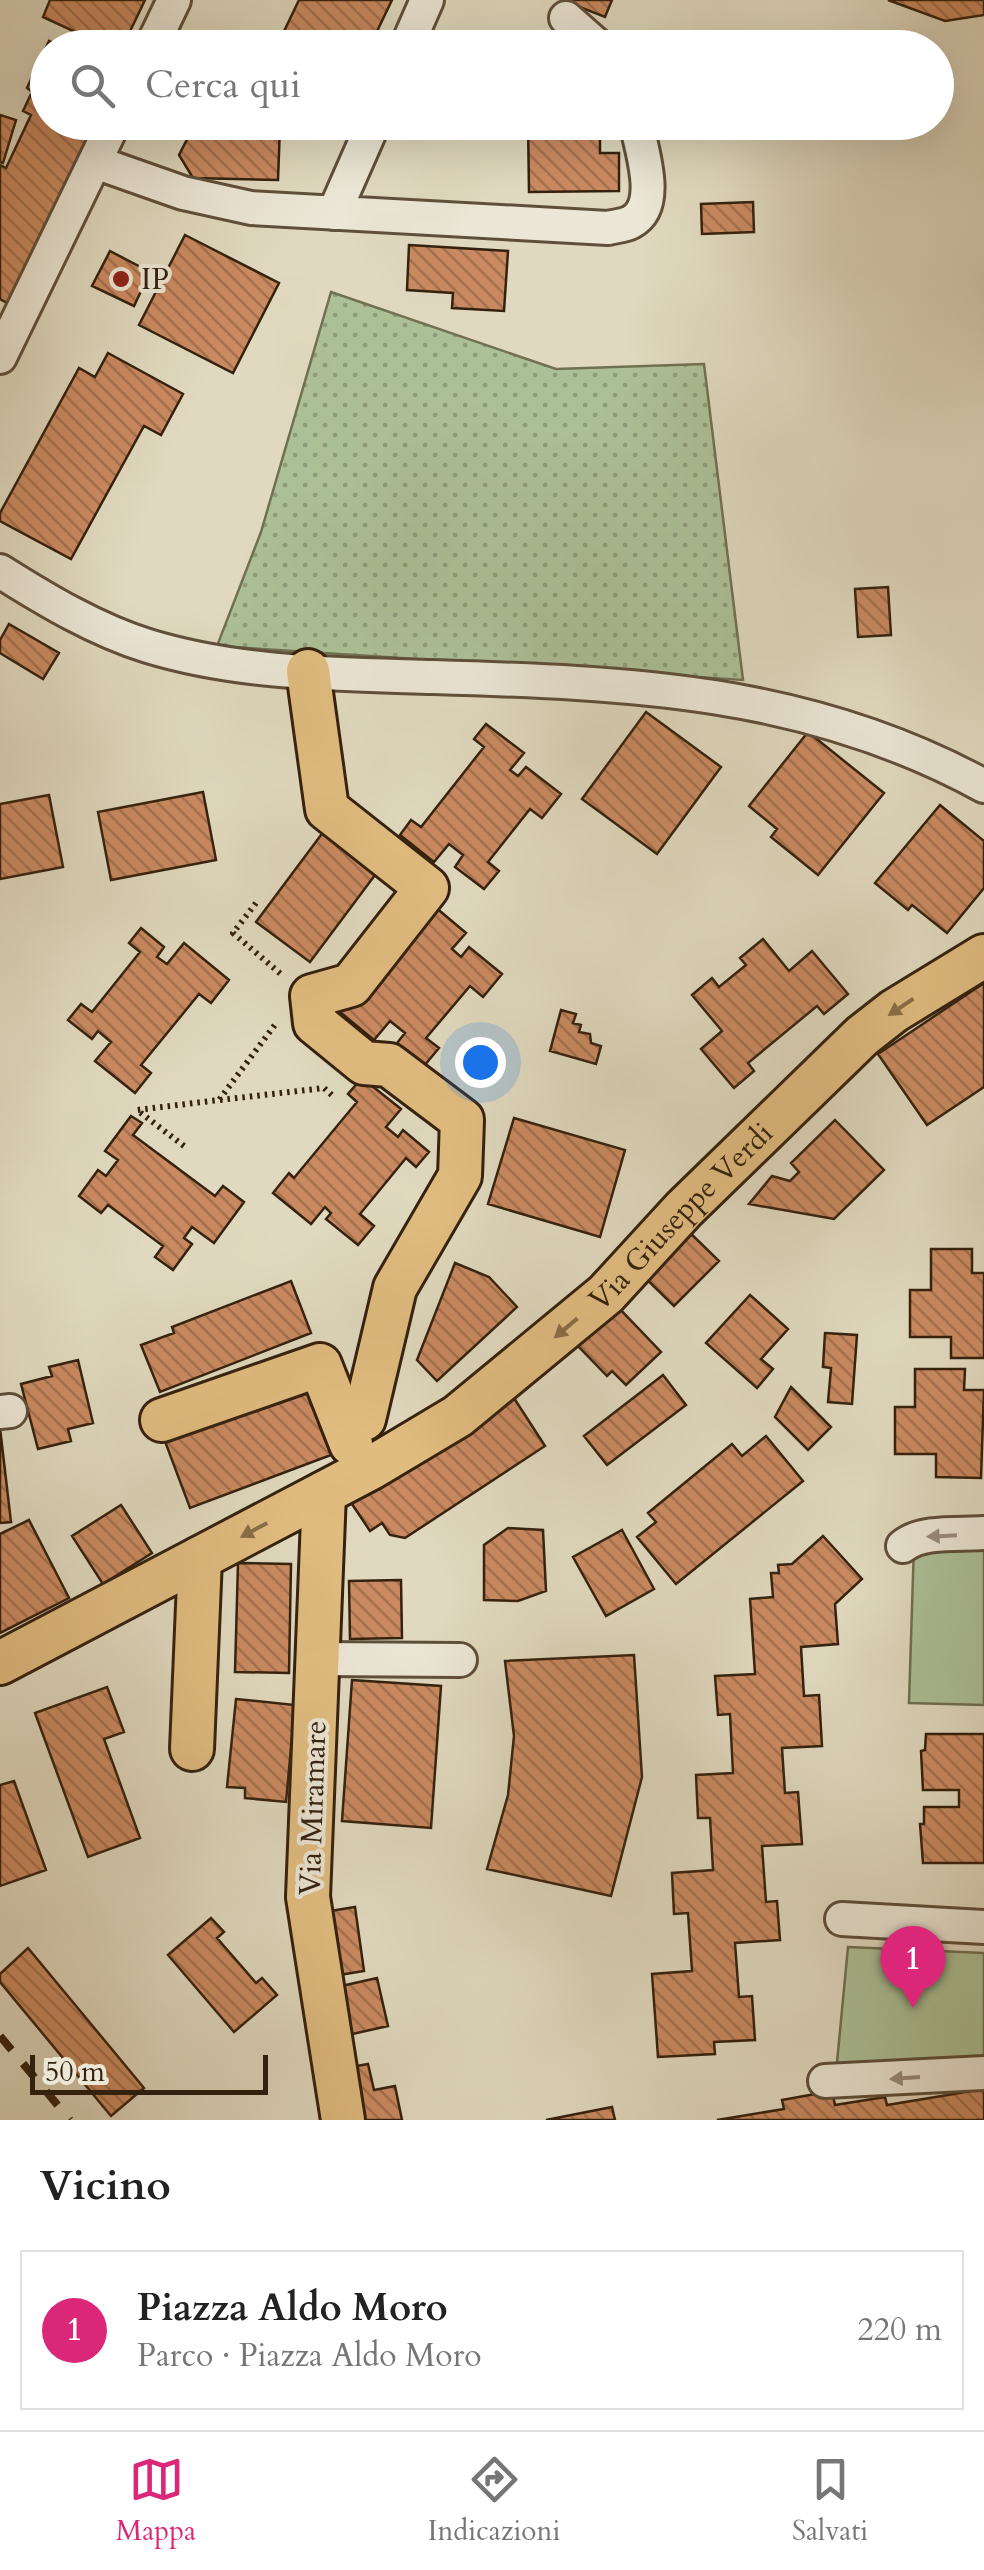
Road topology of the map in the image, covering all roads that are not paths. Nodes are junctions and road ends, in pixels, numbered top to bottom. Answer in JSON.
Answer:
{"nodes":[{"id":1,"x":174,"y":0,"type":"edge"},
{"id":2,"x":427,"y":0,"type":"edge"},
{"id":3,"x":566,"y":18,"type":"dead end"},
{"id":4,"x":159,"y":30,"type":"edge"},
{"id":5,"x":414,"y":30,"type":"edge"},
{"id":6,"x":580,"y":30,"type":"edge"},
{"id":7,"x":106,"y":140,"type":"edge"},
{"id":8,"x":366,"y":140,"type":"edge"},
{"id":9,"x":639,"y":140,"type":"edge"},
{"id":10,"x":96,"y":162,"type":"junction"},
{"id":11,"x":334,"y":214,"type":"junction"},
{"id":12,"x":0,"y":357,"type":"edge"},
{"id":13,"x":0,"y":571,"type":"edge"},
{"id":14,"x":308,"y":671,"type":"junction"},
{"id":15,"x":984,"y":786,"type":"edge"},
{"id":16,"x":984,"y":956,"type":"edge"},
{"id":17,"x":162,"y":1420,"type":"dead end"},
{"id":18,"x":362,"y":1444,"type":"junction"},
{"id":19,"x":324,"y":1493,"type":"junction"},
{"id":20,"x":984,"y":1534,"type":"edge"},
{"id":21,"x":903,"y":1546,"type":"dead end"},
{"id":22,"x":200,"y":1558,"type":"junction"},
{"id":23,"x":318,"y":1659,"type":"junction"},
{"id":24,"x":460,"y":1660,"type":"dead end"},
{"id":25,"x":0,"y":1663,"type":"edge"},
{"id":26,"x":192,"y":1750,"type":"dead end"},
{"id":27,"x":842,"y":1919,"type":"dead end"},
{"id":28,"x":984,"y":1927,"type":"edge"},
{"id":29,"x":984,"y":2073,"type":"edge"},
{"id":30,"x":825,"y":2081,"type":"dead end"},
{"id":31,"x":343,"y":2120,"type":"edge"}],
"edges":[{"from":1,"to":4,"type":"street"},
{"from":2,"to":5,"type":"street"},
{"from":3,"to":6,"type":"street"},
{"from":7,"to":10,"type":"street"},
{"from":8,"to":11,"type":"street"},
{"from":9,"to":11,"type":"street"},
{"from":10,"to":11,"type":"street"},
{"from":10,"to":12,"type":"street"},
{"from":13,"to":14,"type":"street"},
{"from":14,"to":15,"type":"street"},
{"from":14,"to":18,"type":"main road"},
{"from":16,"to":18,"type":"main road","name":"Via Giuseppe Verdi","one_way":true},
{"from":17,"to":18,"type":"main road"},
{"from":18,"to":19,"type":"main road","name":"Via Giuseppe Verdi"},
{"from":19,"to":22,"type":"main road","name":"Via Giuseppe Verdi","one_way":true},
{"from":19,"to":23,"type":"main road","name":"Via Miramare"},
{"from":20,"to":21,"type":"street","one_way":true},
{"from":22,"to":25,"type":"main road","name":"Via Giuseppe Verdi"},
{"from":22,"to":26,"type":"main road"},
{"from":23,"to":24,"type":"street"},
{"from":23,"to":31,"type":"main road","name":"Via Miramare"},
{"from":27,"to":28,"type":"street"},
{"from":29,"to":30,"type":"street","one_way":true}]}
